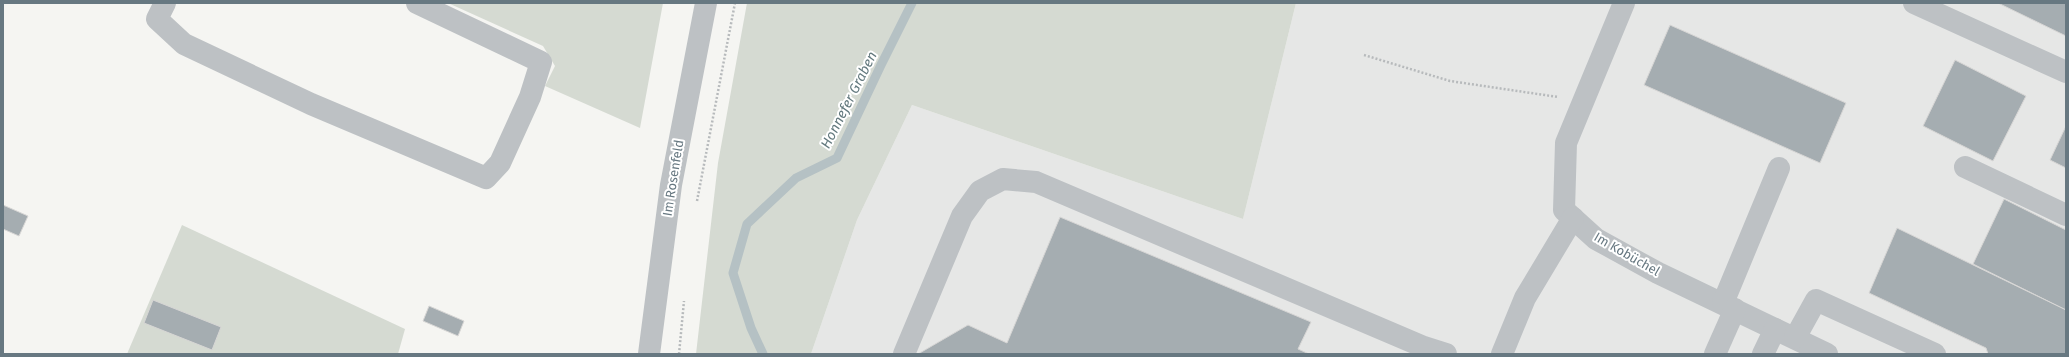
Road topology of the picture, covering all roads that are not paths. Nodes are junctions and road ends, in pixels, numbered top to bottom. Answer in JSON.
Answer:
{"nodes":[{"id":1,"x":165,"y":3,"type":"edge"},
{"id":2,"x":417,"y":3,"type":"edge"},
{"id":3,"x":706,"y":3,"type":"edge"},
{"id":4,"x":1624,"y":3,"type":"edge"},
{"id":5,"x":1914,"y":3,"type":"edge"},
{"id":6,"x":2066,"y":72,"type":"edge"},
{"id":7,"x":1965,"y":167,"type":"dead end"},
{"id":8,"x":1779,"y":168,"type":"dead end"},
{"id":9,"x":2066,"y":215,"type":"edge"},
{"id":10,"x":1573,"y":218,"type":"junction"},
{"id":11,"x":1729,"y":306,"type":"junction"},
{"id":12,"x":1775,"y":328,"type":"junction"},
{"id":13,"x":1795,"y":338,"type":"junction"},
{"id":14,"x":649,"y":354,"type":"edge"},
{"id":15,"x":904,"y":354,"type":"edge"},
{"id":16,"x":1446,"y":354,"type":"edge"},
{"id":17,"x":1502,"y":354,"type":"edge"},
{"id":18,"x":1715,"y":354,"type":"edge"},
{"id":19,"x":1763,"y":354,"type":"edge"},
{"id":20,"x":1827,"y":354,"type":"edge"},
{"id":21,"x":1935,"y":354,"type":"edge"}],
"edges":[{"from":1,"to":2,"type":"street"},
{"from":3,"to":14,"type":"street","name":"Im Rosenfeld"},
{"from":4,"to":10,"type":"street","name":"Im Kobüchel"},
{"from":5,"to":6,"type":"street"},
{"from":7,"to":9,"type":"street"},
{"from":8,"to":11,"type":"street"},
{"from":10,"to":11,"type":"street","name":"Im Kobüchel"},
{"from":10,"to":17,"type":"street"},
{"from":11,"to":12,"type":"street","name":"Im Kobüchel"},
{"from":11,"to":18,"type":"street"},
{"from":12,"to":13,"type":"street","name":"Im Kobüchel"},
{"from":12,"to":19,"type":"street"},
{"from":13,"to":20,"type":"street","name":"Im Kobüchel"},
{"from":13,"to":21,"type":"street"},
{"from":15,"to":16,"type":"street"}]}
